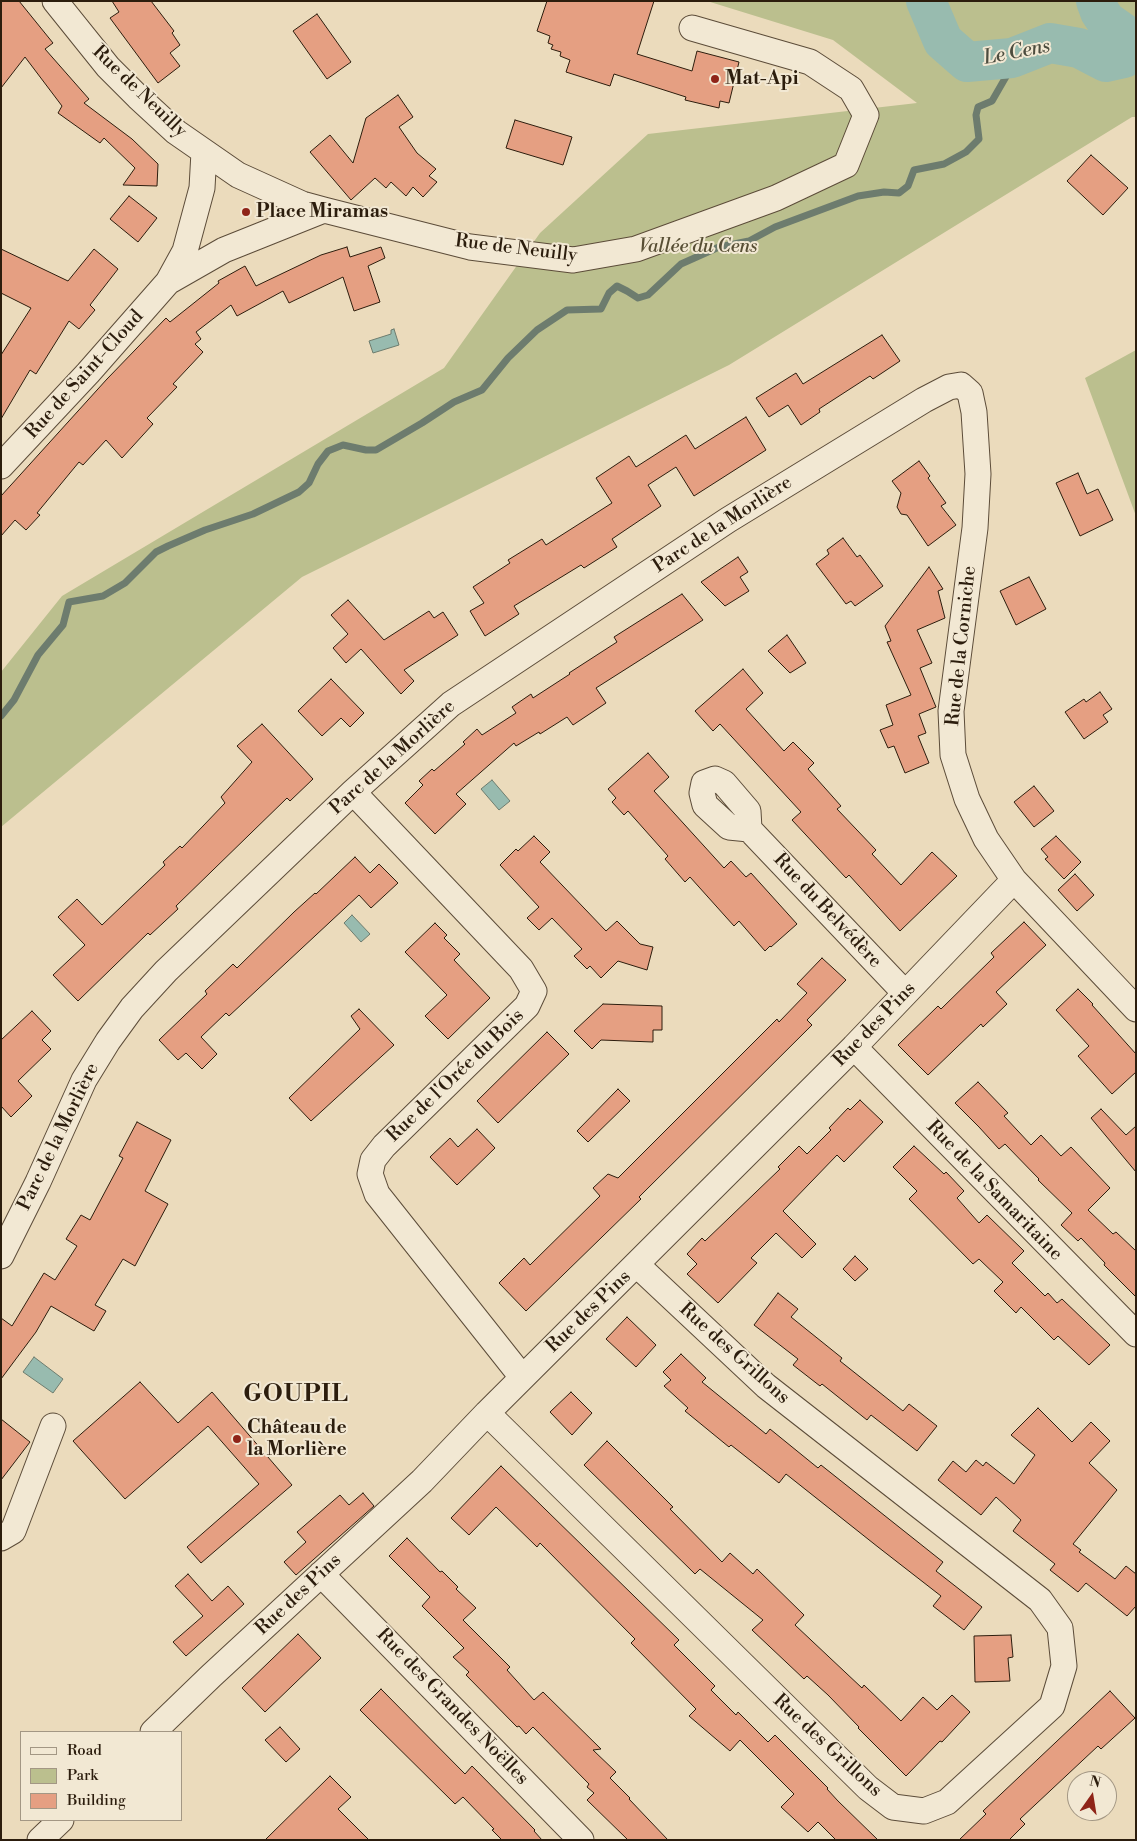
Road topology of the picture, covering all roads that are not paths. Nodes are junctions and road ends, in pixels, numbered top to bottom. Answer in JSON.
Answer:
{"nodes":[{"id":1,"x":55,"y":1,"type":"edge"},
{"id":2,"x":692,"y":28,"type":"dead end"},
{"id":3,"x":204,"y":152,"type":"junction"},
{"id":4,"x":324,"y":210,"type":"junction"},
{"id":5,"x":168,"y":282,"type":"junction"},
{"id":6,"x":924,"y":400,"type":"joint"},
{"id":7,"x":1,"y":466,"type":"edge"},
{"id":8,"x":353,"y":792,"type":"junction"},
{"id":9,"x":749,"y":829,"type":"dead end"},
{"id":10,"x":1014,"y":880,"type":"junction"},
{"id":11,"x":905,"y":993,"type":"junction"},
{"id":12,"x":1136,"y":1009,"type":"edge"},
{"id":13,"x":854,"y":1047,"type":"junction"},
{"id":14,"x":1,"y":1256,"type":"edge"},
{"id":15,"x":637,"y":1265,"type":"junction"},
{"id":16,"x":1136,"y":1334,"type":"edge"},
{"id":17,"x":522,"y":1377,"type":"junction"},
{"id":18,"x":487,"y":1412,"type":"junction"},
{"id":19,"x":54,"y":1426,"type":"dead end"},
{"id":20,"x":1,"y":1538,"type":"edge"},
{"id":21,"x":321,"y":1574,"type":"junction"},
{"id":22,"x":154,"y":1731,"type":"edge"},
{"id":23,"x":60,"y":1821,"type":"edge"},
{"id":24,"x":40,"y":1840,"type":"edge"},
{"id":25,"x":581,"y":1840,"type":"edge"}],
"edges":[{"from":1,"to":3,"type":"street","name":"Rue de Neuilly"},
{"from":2,"to":4,"type":"street","name":"Rue de Neuilly"},
{"from":3,"to":4,"type":"street","name":"Rue de Neuilly"},
{"from":3,"to":5,"type":"street","name":"Rue de Saint-Cloud"},
{"from":4,"to":5,"type":"street","name":"Rue de Saint-Cloud"},
{"from":5,"to":7,"type":"street","name":"Rue de Saint-Cloud"},
{"from":6,"to":8,"type":"street","name":"Parc de la Morlière"},
{"from":6,"to":10,"type":"street","name":"Rue de la Corniche"},
{"from":8,"to":14,"type":"street","name":"Parc de la Morlière"},
{"from":8,"to":17,"type":"street","name":"Rue de l'Orée du Bois"},
{"from":9,"to":11,"type":"street","name":"Rue du Belvédère"},
{"from":10,"to":11,"type":"street","name":"Rue des Pins"},
{"from":10,"to":12,"type":"street","name":"Rue de la Corniche"},
{"from":11,"to":13,"type":"street","name":"Rue des Pins"},
{"from":13,"to":15,"type":"street","name":"Rue des Pins"},
{"from":13,"to":16,"type":"street","name":"Rue de la Samaritaine"},
{"from":15,"to":17,"type":"street","name":"Rue des Pins"},
{"from":15,"to":18,"type":"street","name":"Rue des Grillons"},
{"from":17,"to":18,"type":"street","name":"Rue des Pins"},
{"from":18,"to":21,"type":"street","name":"Rue des Pins"},
{"from":19,"to":20,"type":"street"},
{"from":21,"to":22,"type":"street","name":"Rue des Pins"},
{"from":21,"to":25,"type":"street","name":"Rue des Grandes Noëlles"},
{"from":23,"to":24,"type":"street"}]}
